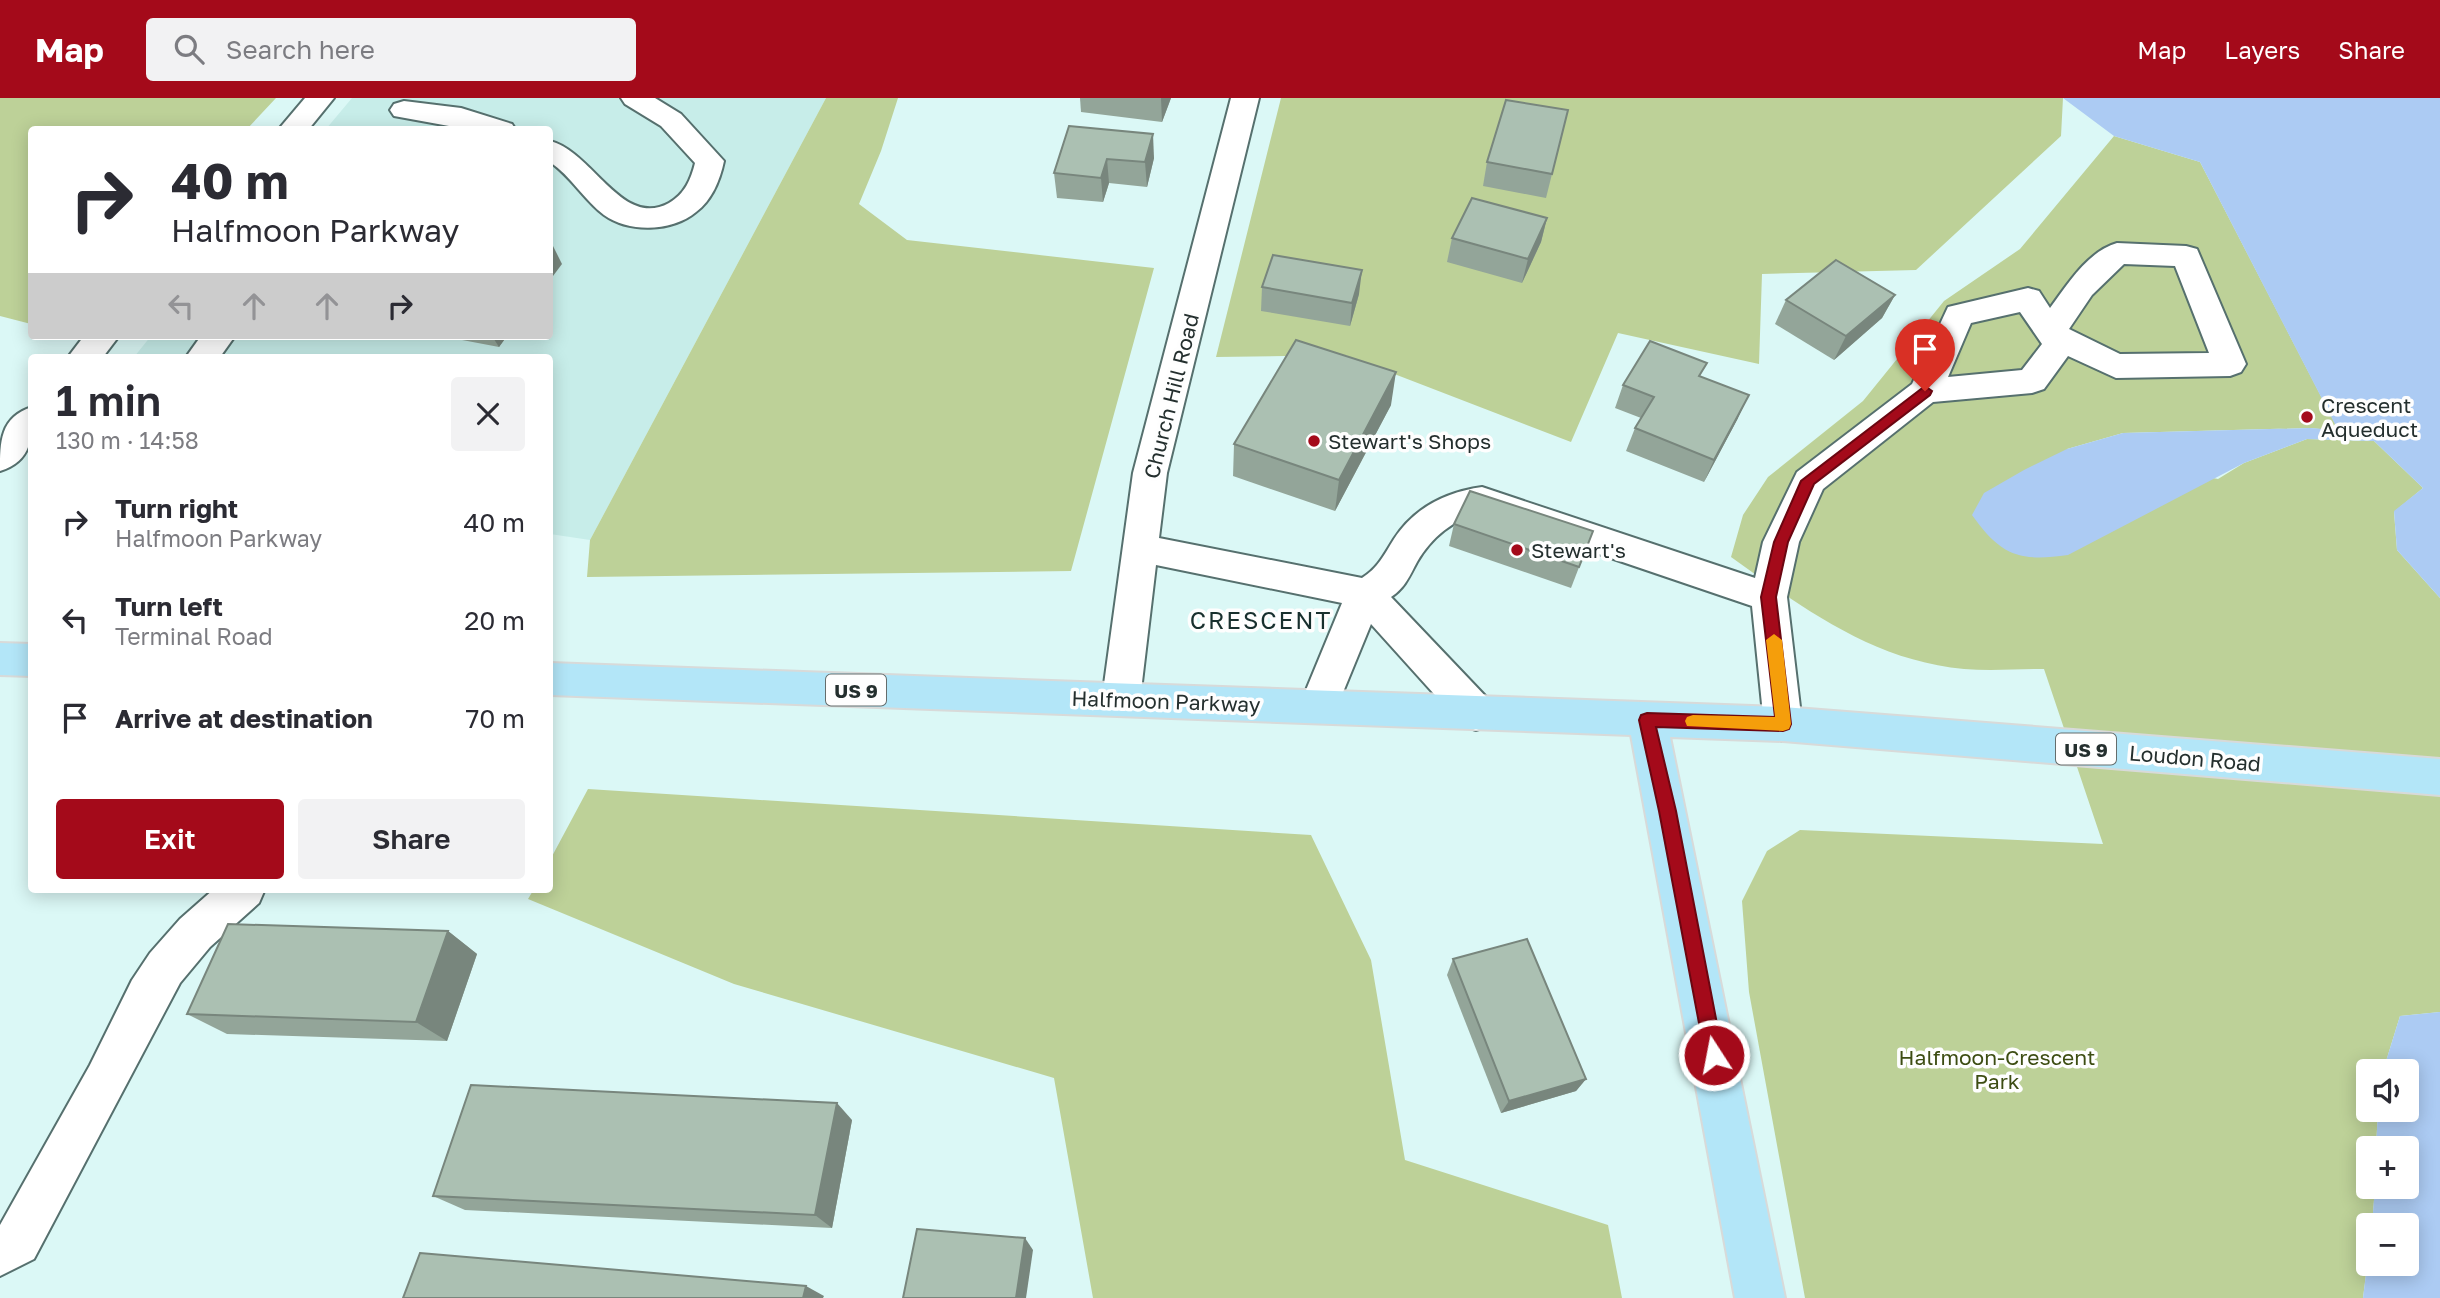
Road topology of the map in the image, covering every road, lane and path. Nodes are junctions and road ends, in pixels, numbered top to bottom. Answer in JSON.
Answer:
{"nodes":[{"id":1,"x":320,"y":98,"type":"edge"},
{"id":2,"x":635,"y":98,"type":"edge"},
{"id":3,"x":1245,"y":98,"type":"edge"},
{"id":4,"x":402,"y":112,"type":"edge"},
{"id":5,"x":296,"y":126,"type":"edge"},
{"id":6,"x":489,"y":126,"type":"edge"},
{"id":7,"x":553,"y":152,"type":"edge"},
{"id":8,"x":2050,"y":333,"type":"junction"},
{"id":9,"x":99,"y":340,"type":"edge"},
{"id":10,"x":216,"y":340,"type":"edge"},
{"id":11,"x":87,"y":354,"type":"edge"},
{"id":12,"x":204,"y":354,"type":"edge"},
{"id":13,"x":1925,"y":391,"type":"junction"},
{"id":14,"x":28,"y":425,"type":"edge"},
{"id":15,"x":0,"y":458,"type":"edge"},
{"id":16,"x":1140,"y":548,"type":"junction"},
{"id":17,"x":1365,"y":593,"type":"junction"},
{"id":18,"x":1769,"y":597,"type":"junction"},
{"id":19,"x":0,"y":659,"type":"edge"},
{"id":20,"x":28,"y":660,"type":"edge"},
{"id":21,"x":553,"y":679,"type":"edge"},
{"id":22,"x":1121,"y":699,"type":"junction"},
{"id":23,"x":1318,"y":707,"type":"junction"},
{"id":24,"x":1476,"y":713,"type":"junction"},
{"id":25,"x":1647,"y":720,"type":"junction"},
{"id":26,"x":1783,"y":724,"type":"junction"},
{"id":27,"x":2440,"y":777,"type":"edge"},
{"id":28,"x":240,"y":893,"type":"edge"},
{"id":29,"x":0,"y":1252,"type":"edge"},
{"id":30,"x":1760,"y":1298,"type":"edge"}],
"edges":[{"from":1,"to":5,"type":"street"},
{"from":2,"to":7,"type":"street"},
{"from":3,"to":16,"type":"street","name":"Church Hill Road"},
{"from":4,"to":6,"type":"street"},
{"from":8,"to":8,"type":"street"},
{"from":8,"to":13,"type":"street"},
{"from":8,"to":13,"type":"street"},
{"from":9,"to":11,"type":"street"},
{"from":10,"to":12,"type":"street"},
{"from":13,"to":18,"type":"street"},
{"from":14,"to":15,"type":"street"},
{"from":16,"to":17,"type":"street"},
{"from":16,"to":22,"type":"street","name":"Church Hill Road"},
{"from":17,"to":18,"type":"street"},
{"from":17,"to":23,"type":"street"},
{"from":17,"to":24,"type":"street"},
{"from":18,"to":26,"type":"street"},
{"from":19,"to":20,"type":"main road"},
{"from":21,"to":22,"type":"main road","name":"Halfmoon Parkway","number":"US 9"},
{"from":22,"to":23,"type":"main road","name":"Halfmoon Parkway","number":"US 9"},
{"from":23,"to":24,"type":"main road","name":"Halfmoon Parkway","number":"US 9"},
{"from":24,"to":25,"type":"main road","name":"Halfmoon Parkway","number":"US 9"},
{"from":25,"to":26,"type":"main road","name":"Halfmoon Parkway","number":"US 9"},
{"from":25,"to":30,"type":"main road"},
{"from":26,"to":27,"type":"main road","name":"Loudon Road","number":"US 9"},
{"from":28,"to":29,"type":"street"}]}
